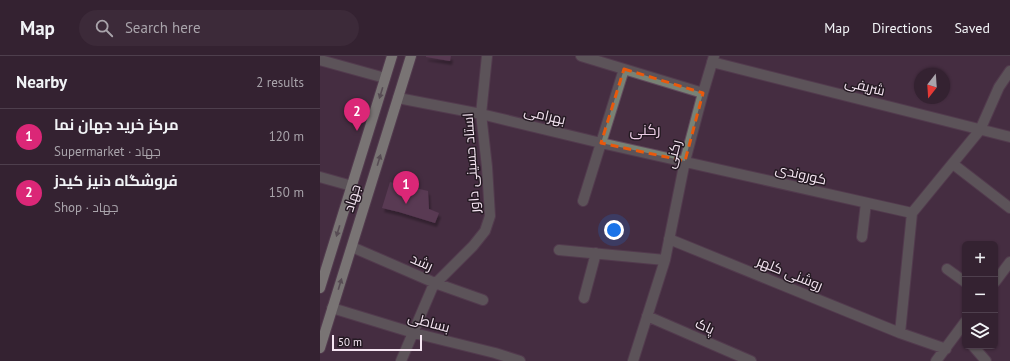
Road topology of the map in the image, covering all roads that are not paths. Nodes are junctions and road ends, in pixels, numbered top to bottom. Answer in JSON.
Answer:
{"nodes":[{"id":1,"x":392,"y":56,"type":"edge"},
{"id":2,"x":411,"y":56,"type":"edge"},
{"id":3,"x":487,"y":56,"type":"edge"},
{"id":4,"x":581,"y":56,"type":"edge"},
{"id":5,"x":713,"y":59,"type":"edge"},
{"id":6,"x":320,"y":60,"type":"edge"},
{"id":7,"x":624,"y":69,"type":"junction"},
{"id":8,"x":1010,"y":71,"type":"edge"},
{"id":9,"x":385,"y":78,"type":"junction"},
{"id":10,"x":703,"y":93,"type":"junction"},
{"id":11,"x":398,"y":98,"type":"junction"},
{"id":12,"x":481,"y":114,"type":"junction"},
{"id":13,"x":980,"y":130,"type":"junction"},
{"id":14,"x":1010,"y":137,"type":"edge"},
{"id":15,"x":601,"y":143,"type":"junction"},
{"id":16,"x":685,"y":161,"type":"junction"},
{"id":17,"x":953,"y":164,"type":"junction"},
{"id":18,"x":320,"y":177,"type":"edge"},
{"id":19,"x":352,"y":186,"type":"junction"},
{"id":20,"x":583,"y":200,"type":"dead end"},
{"id":21,"x":866,"y":203,"type":"junction"},
{"id":22,"x":1010,"y":208,"type":"edge"},
{"id":23,"x":912,"y":213,"type":"junction"},
{"id":24,"x":862,"y":237,"type":"dead end"},
{"id":25,"x":669,"y":239,"type":"junction"},
{"id":26,"x":352,"y":247,"type":"junction"},
{"id":27,"x":559,"y":250,"type":"dead end"},
{"id":28,"x":596,"y":253,"type":"junction"},
{"id":29,"x":665,"y":260,"type":"junction"},
{"id":30,"x":1010,"y":264,"type":"edge"},
{"id":31,"x":948,"y":269,"type":"dead end"},
{"id":32,"x":998,"y":278,"type":"edge"},
{"id":33,"x":962,"y":280,"type":"edge"},
{"id":34,"x":436,"y":283,"type":"junction"},
{"id":35,"x":320,"y":288,"type":"edge"},
{"id":36,"x":584,"y":298,"type":"dead end"},
{"id":37,"x":483,"y":300,"type":"dead end"},
{"id":38,"x":332,"y":308,"type":"junction"},
{"id":39,"x":647,"y":316,"type":"junction"},
{"id":40,"x":962,"y":331,"type":"edge"},
{"id":41,"x":414,"y":333,"type":"junction"},
{"id":42,"x":900,"y":333,"type":"junction"},
{"id":43,"x":320,"y":348,"type":"edge"},
{"id":44,"x":946,"y":349,"type":"junction"},
{"id":45,"x":976,"y":349,"type":"edge"},
{"id":46,"x":401,"y":361,"type":"edge"},
{"id":47,"x":520,"y":361,"type":"edge"},
{"id":48,"x":633,"y":361,"type":"edge"},
{"id":49,"x":751,"y":361,"type":"edge"},
{"id":50,"x":936,"y":361,"type":"edge"},
{"id":51,"x":986,"y":361,"type":"edge"}],
"edges":[{"from":1,"to":9,"type":"main road","name":"جهاد"},
{"from":2,"to":11,"type":"main road","name":"جهاد"},
{"from":3,"to":12,"type":"street","name":"استاد حسینی داور"},
{"from":4,"to":7,"type":"street"},
{"from":5,"to":10,"type":"street","name":"رکنی"},
{"from":5,"to":13,"type":"street","name":"شریفی"},
{"from":6,"to":9,"type":"street"},
{"from":7,"to":10,"type":"street"},
{"from":7,"to":15,"type":"street"},
{"from":8,"to":13,"type":"street"},
{"from":9,"to":19,"type":"main road","name":"جهاد","one_way":true},
{"from":10,"to":16,"type":"street","name":"رکنی"},
{"from":11,"to":12,"type":"street","name":"بهرامی"},
{"from":26,"to":11,"type":"main road","name":"جهاد","one_way":true},
{"from":12,"to":15,"type":"street","name":"بهرامی"},
{"from":12,"to":34,"type":"street","name":"استاد حسینی داور"},
{"from":13,"to":14,"type":"street","name":"شریفی"},
{"from":13,"to":17,"type":"street"},
{"from":15,"to":16,"type":"street","name":"بهرامی"},
{"from":15,"to":20,"type":"street"},
{"from":16,"to":21,"type":"street","name":"کوروندی"},
{"from":16,"to":25,"type":"street","name":"رکنی"},
{"from":17,"to":22,"type":"street"},
{"from":17,"to":23,"type":"street"},
{"from":18,"to":19,"type":"street"},
{"from":19,"to":35,"type":"main road","name":"جهاد","one_way":true},
{"from":21,"to":23,"type":"street","name":"کوروندی"},
{"from":21,"to":24,"type":"street"},
{"from":23,"to":42,"type":"street"},
{"from":25,"to":29,"type":"street","name":"رکنی"},
{"from":25,"to":42,"type":"street","name":"روشنی کلهر"},
{"from":26,"to":34,"type":"street","name":"رشد"},
{"from":38,"to":26,"type":"main road","name":"جهاد","one_way":true},
{"from":27,"to":28,"type":"street"},
{"from":28,"to":29,"type":"street"},
{"from":28,"to":36,"type":"street"},
{"from":29,"to":39,"type":"street","name":"رکنی"},
{"from":30,"to":32,"type":"street"},
{"from":31,"to":33,"type":"street"},
{"from":34,"to":37,"type":"street","name":"رشد"},
{"from":34,"to":41,"type":"street","name":"استاد حسینی داور"},
{"from":38,"to":41,"type":"street","name":"بساطی"},
{"from":38,"to":43,"type":"main road","name":"جهاد"},
{"from":39,"to":48,"type":"street","name":"رکنی"},
{"from":39,"to":49,"type":"street","name":"پاک"},
{"from":40,"to":44,"type":"street"},
{"from":41,"to":46,"type":"street","name":"استاد حسینی داور"},
{"from":41,"to":47,"type":"street","name":"بساطی"},
{"from":42,"to":44,"type":"street","name":"روشنی کلهر"},
{"from":44,"to":50,"type":"street"},
{"from":45,"to":51,"type":"street"}]}
